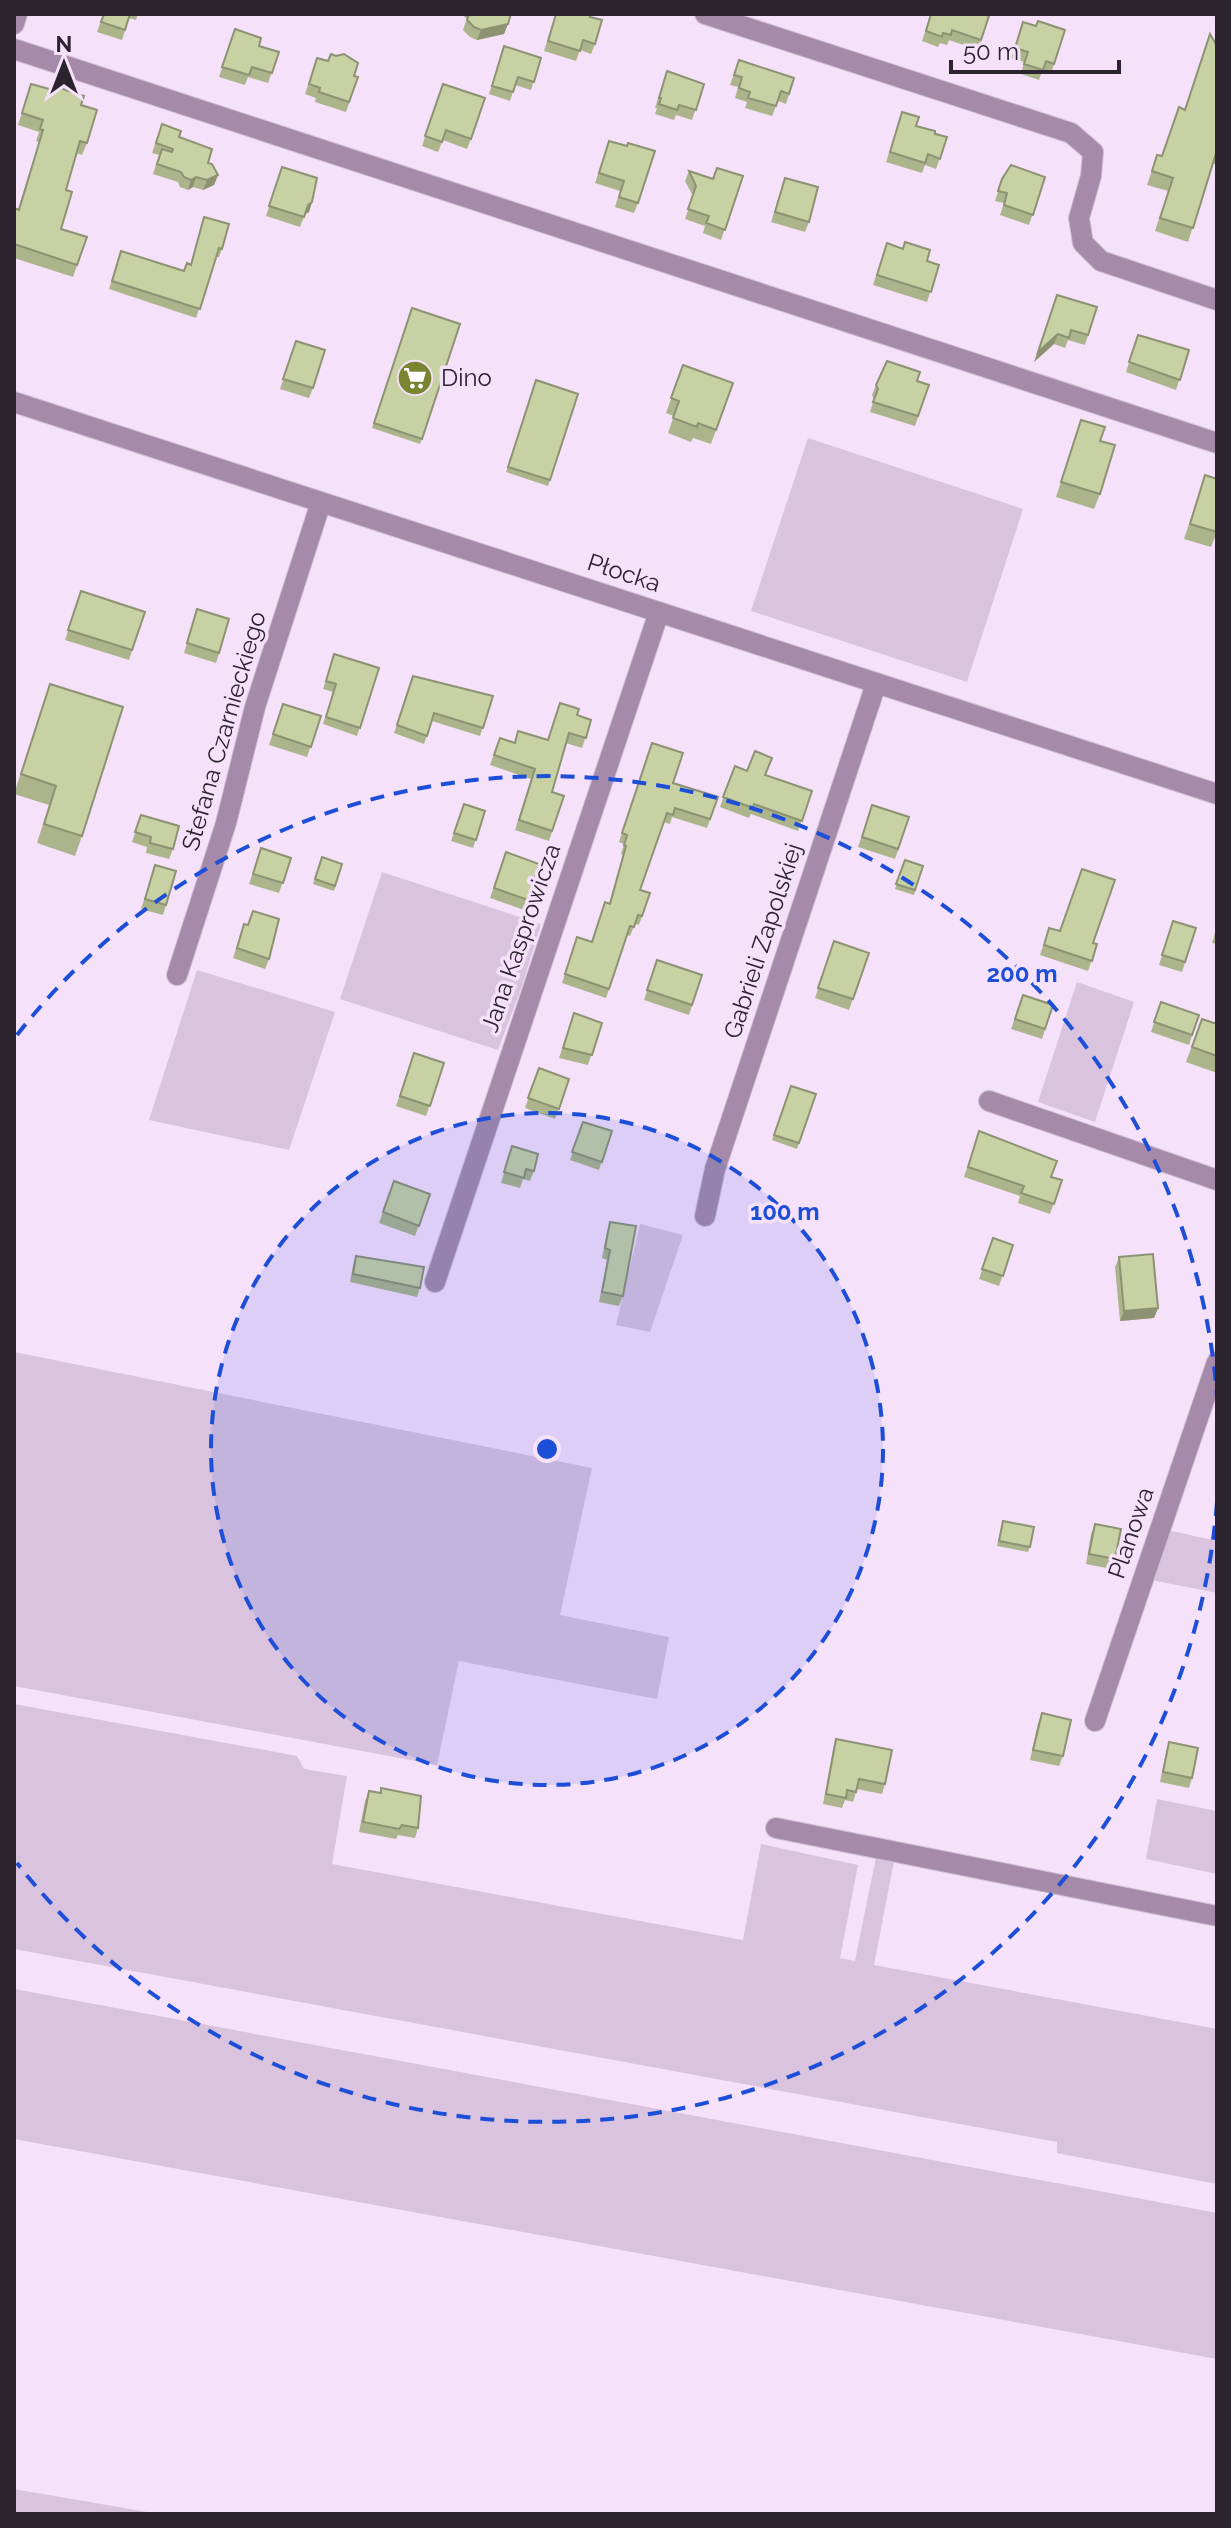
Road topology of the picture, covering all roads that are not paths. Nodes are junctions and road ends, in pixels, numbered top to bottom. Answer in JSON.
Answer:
{"nodes":[{"id":1,"x":17,"y":14,"type":"edge"},
{"id":2,"x":705,"y":14,"type":"edge"},
{"id":3,"x":14,"y":24,"type":"edge"},
{"id":4,"x":14,"y":49,"type":"edge"},
{"id":5,"x":1217,"y":300,"type":"edge"},
{"id":6,"x":14,"y":402,"type":"edge"},
{"id":7,"x":1217,"y":443,"type":"edge"},
{"id":8,"x":321,"y":502,"type":"junction"},
{"id":9,"x":659,"y":612,"type":"junction"},
{"id":10,"x":876,"y":684,"type":"junction"},
{"id":11,"x":1217,"y":794,"type":"edge"},
{"id":12,"x":177,"y":975,"type":"dead end"},
{"id":13,"x":989,"y":1101,"type":"dead end"},
{"id":14,"x":1217,"y":1180,"type":"edge"},
{"id":15,"x":705,"y":1216,"type":"dead end"},
{"id":16,"x":435,"y":1282,"type":"dead end"},
{"id":17,"x":1217,"y":1362,"type":"edge"},
{"id":18,"x":1095,"y":1721,"type":"dead end"},
{"id":19,"x":776,"y":1828,"type":"dead end"},
{"id":20,"x":1217,"y":1916,"type":"edge"}],
"edges":[{"from":1,"to":3,"type":"street"},
{"from":2,"to":5,"type":"street"},
{"from":4,"to":7,"type":"street"},
{"from":6,"to":8,"type":"street","name":"Płocka"},
{"from":8,"to":9,"type":"street","name":"Płocka"},
{"from":8,"to":12,"type":"street","name":"Stefana Czarnieckiego"},
{"from":9,"to":10,"type":"street","name":"Płocka"},
{"from":9,"to":16,"type":"street","name":"Jana Kasprowicza"},
{"from":10,"to":11,"type":"street","name":"Płocka"},
{"from":10,"to":15,"type":"street","name":"Gabrieli Zapolskiej"},
{"from":13,"to":14,"type":"street"},
{"from":17,"to":18,"type":"street","name":"Planowa"},
{"from":19,"to":20,"type":"street"}]}
